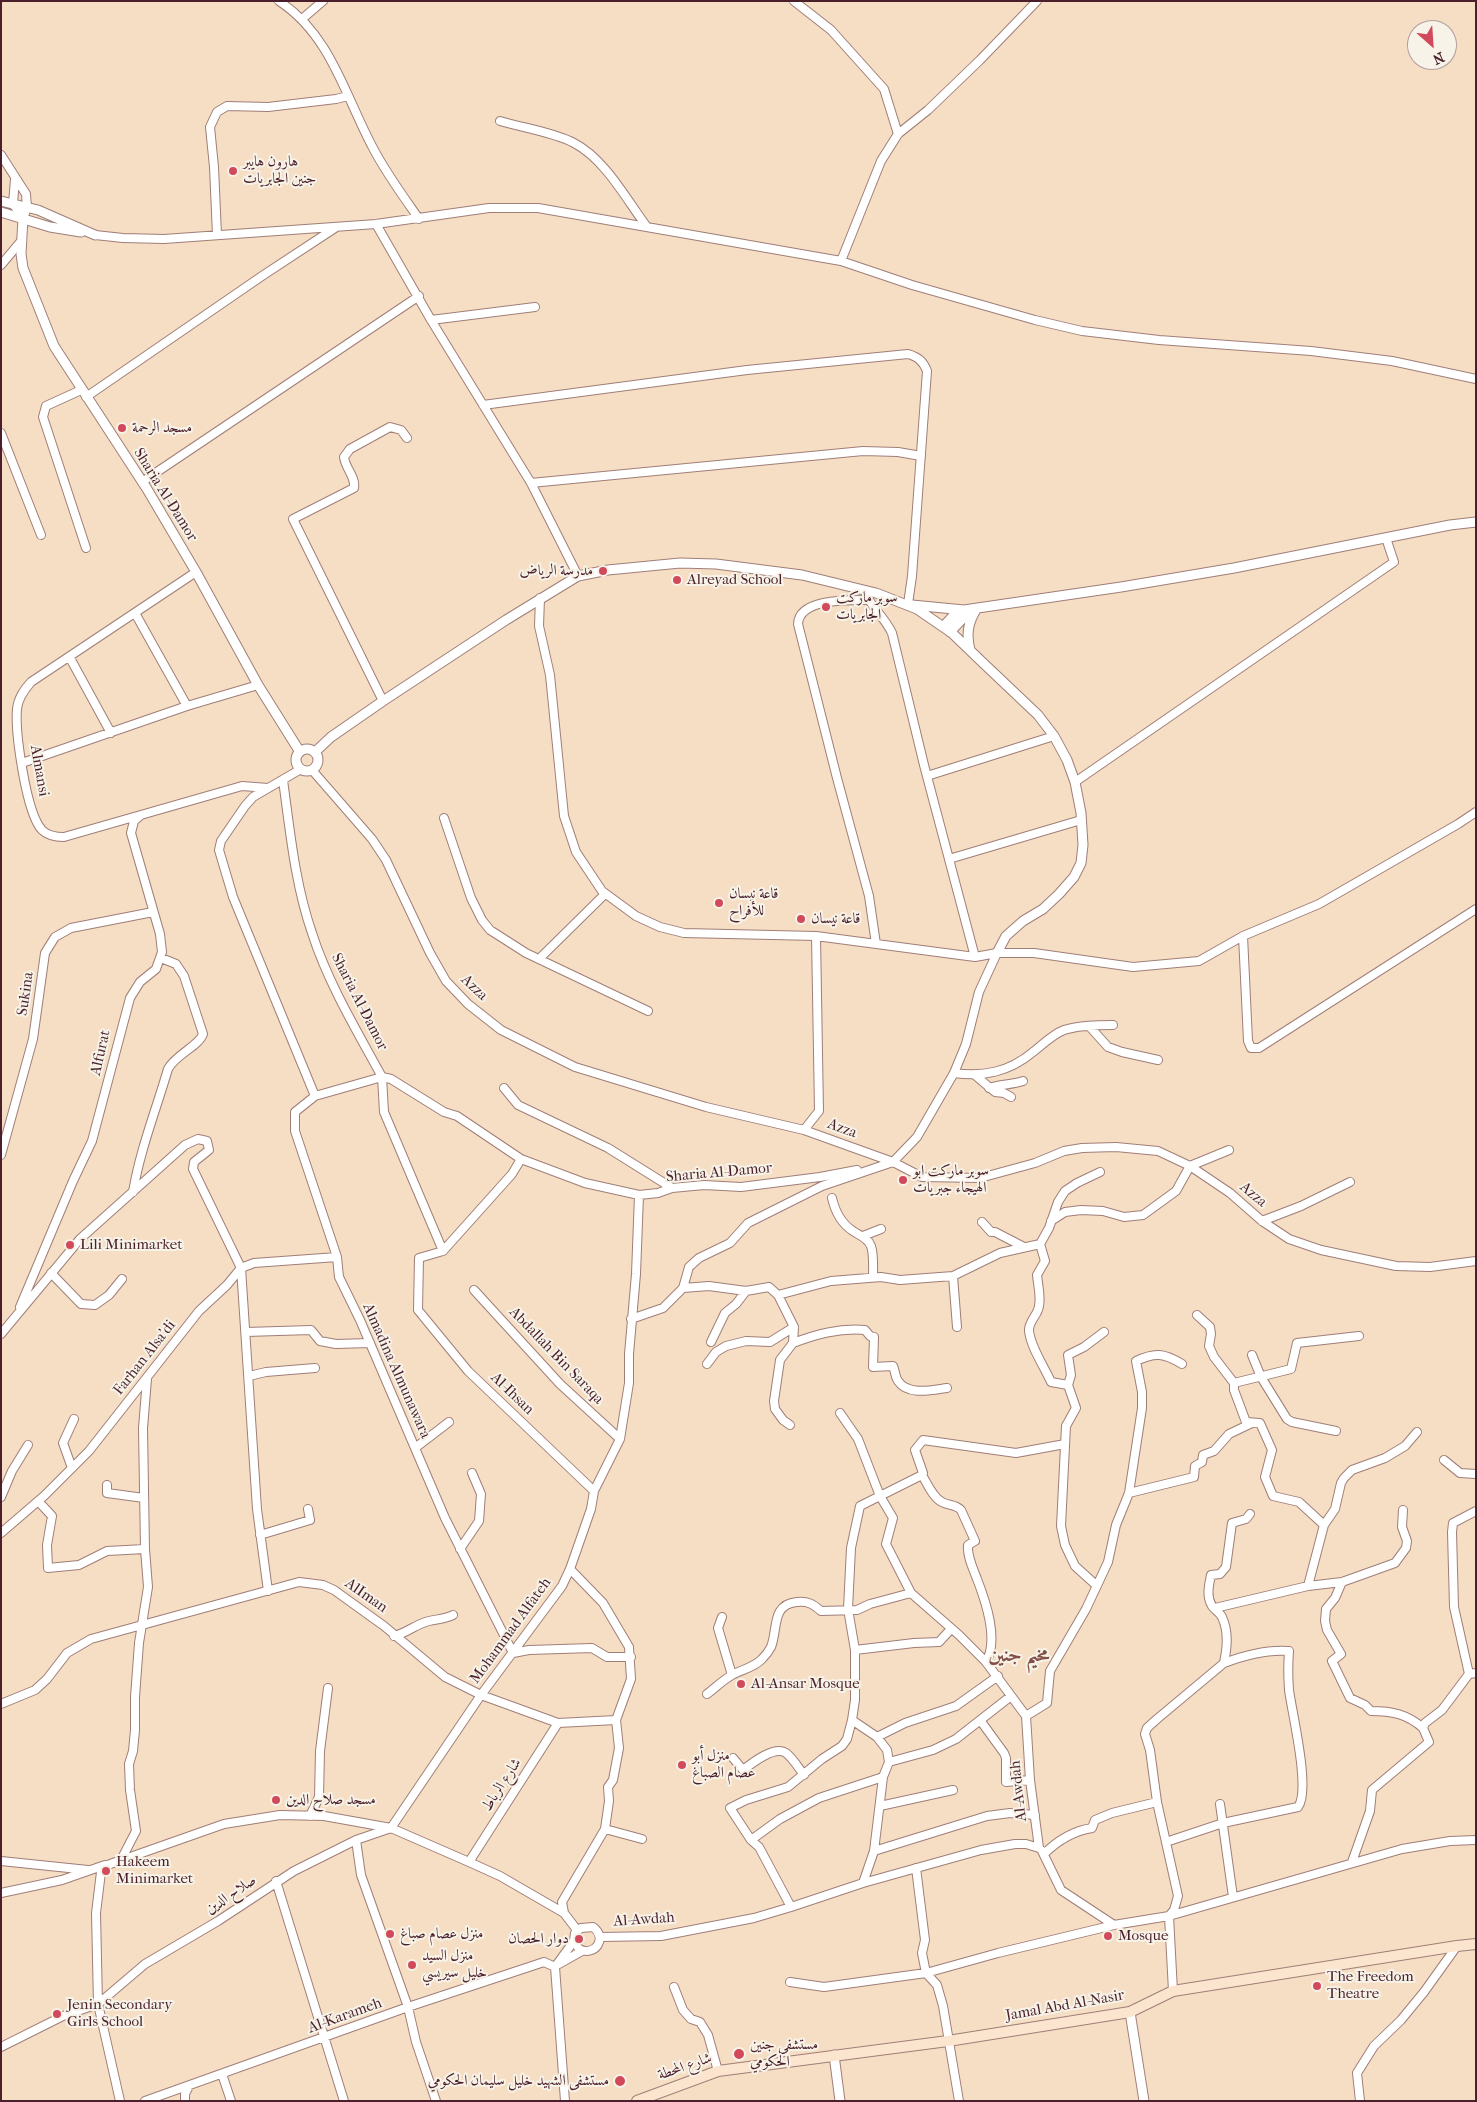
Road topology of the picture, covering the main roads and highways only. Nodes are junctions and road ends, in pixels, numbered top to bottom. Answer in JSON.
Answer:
{"nodes":[{"id":1,"x":1476,"y":1944,"type":"edge"},
{"id":2,"x":834,"y":2055,"type":"joint"},
{"id":3,"x":637,"y":2101,"type":"edge"}],
"edges":[{"from":1,"to":2,"type":"main road","name":"Jamal Abd Al-Nasir"},
{"from":2,"to":3,"type":"main road","name":"شارع المحطة"}]}
